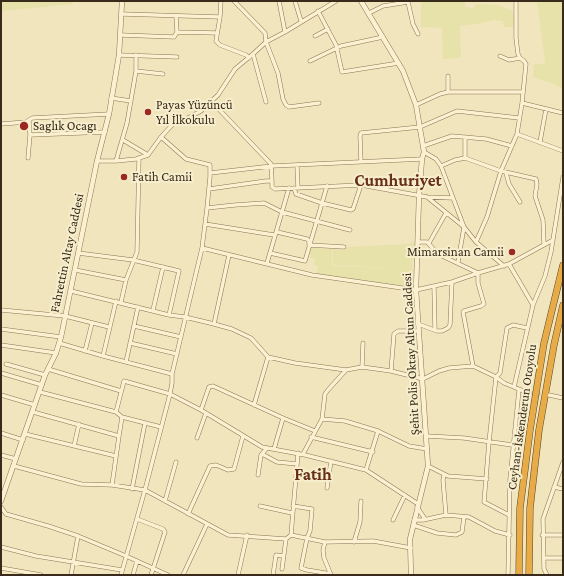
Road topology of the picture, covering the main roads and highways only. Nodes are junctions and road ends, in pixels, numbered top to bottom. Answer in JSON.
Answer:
{"nodes":[{"id":1,"x":563,"y":265,"type":"edge"},
{"id":2,"x":563,"y":305,"type":"edge"},
{"id":3,"x":519,"y":575,"type":"edge"},
{"id":4,"x":530,"y":575,"type":"edge"}],
"edges":[{"from":1,"to":3,"type":"highway","name":"Ceyhan-İskenderun Otoyolu"},
{"from":2,"to":4,"type":"highway","name":"Ceyhan-İskenderun Otoyolu"}]}
